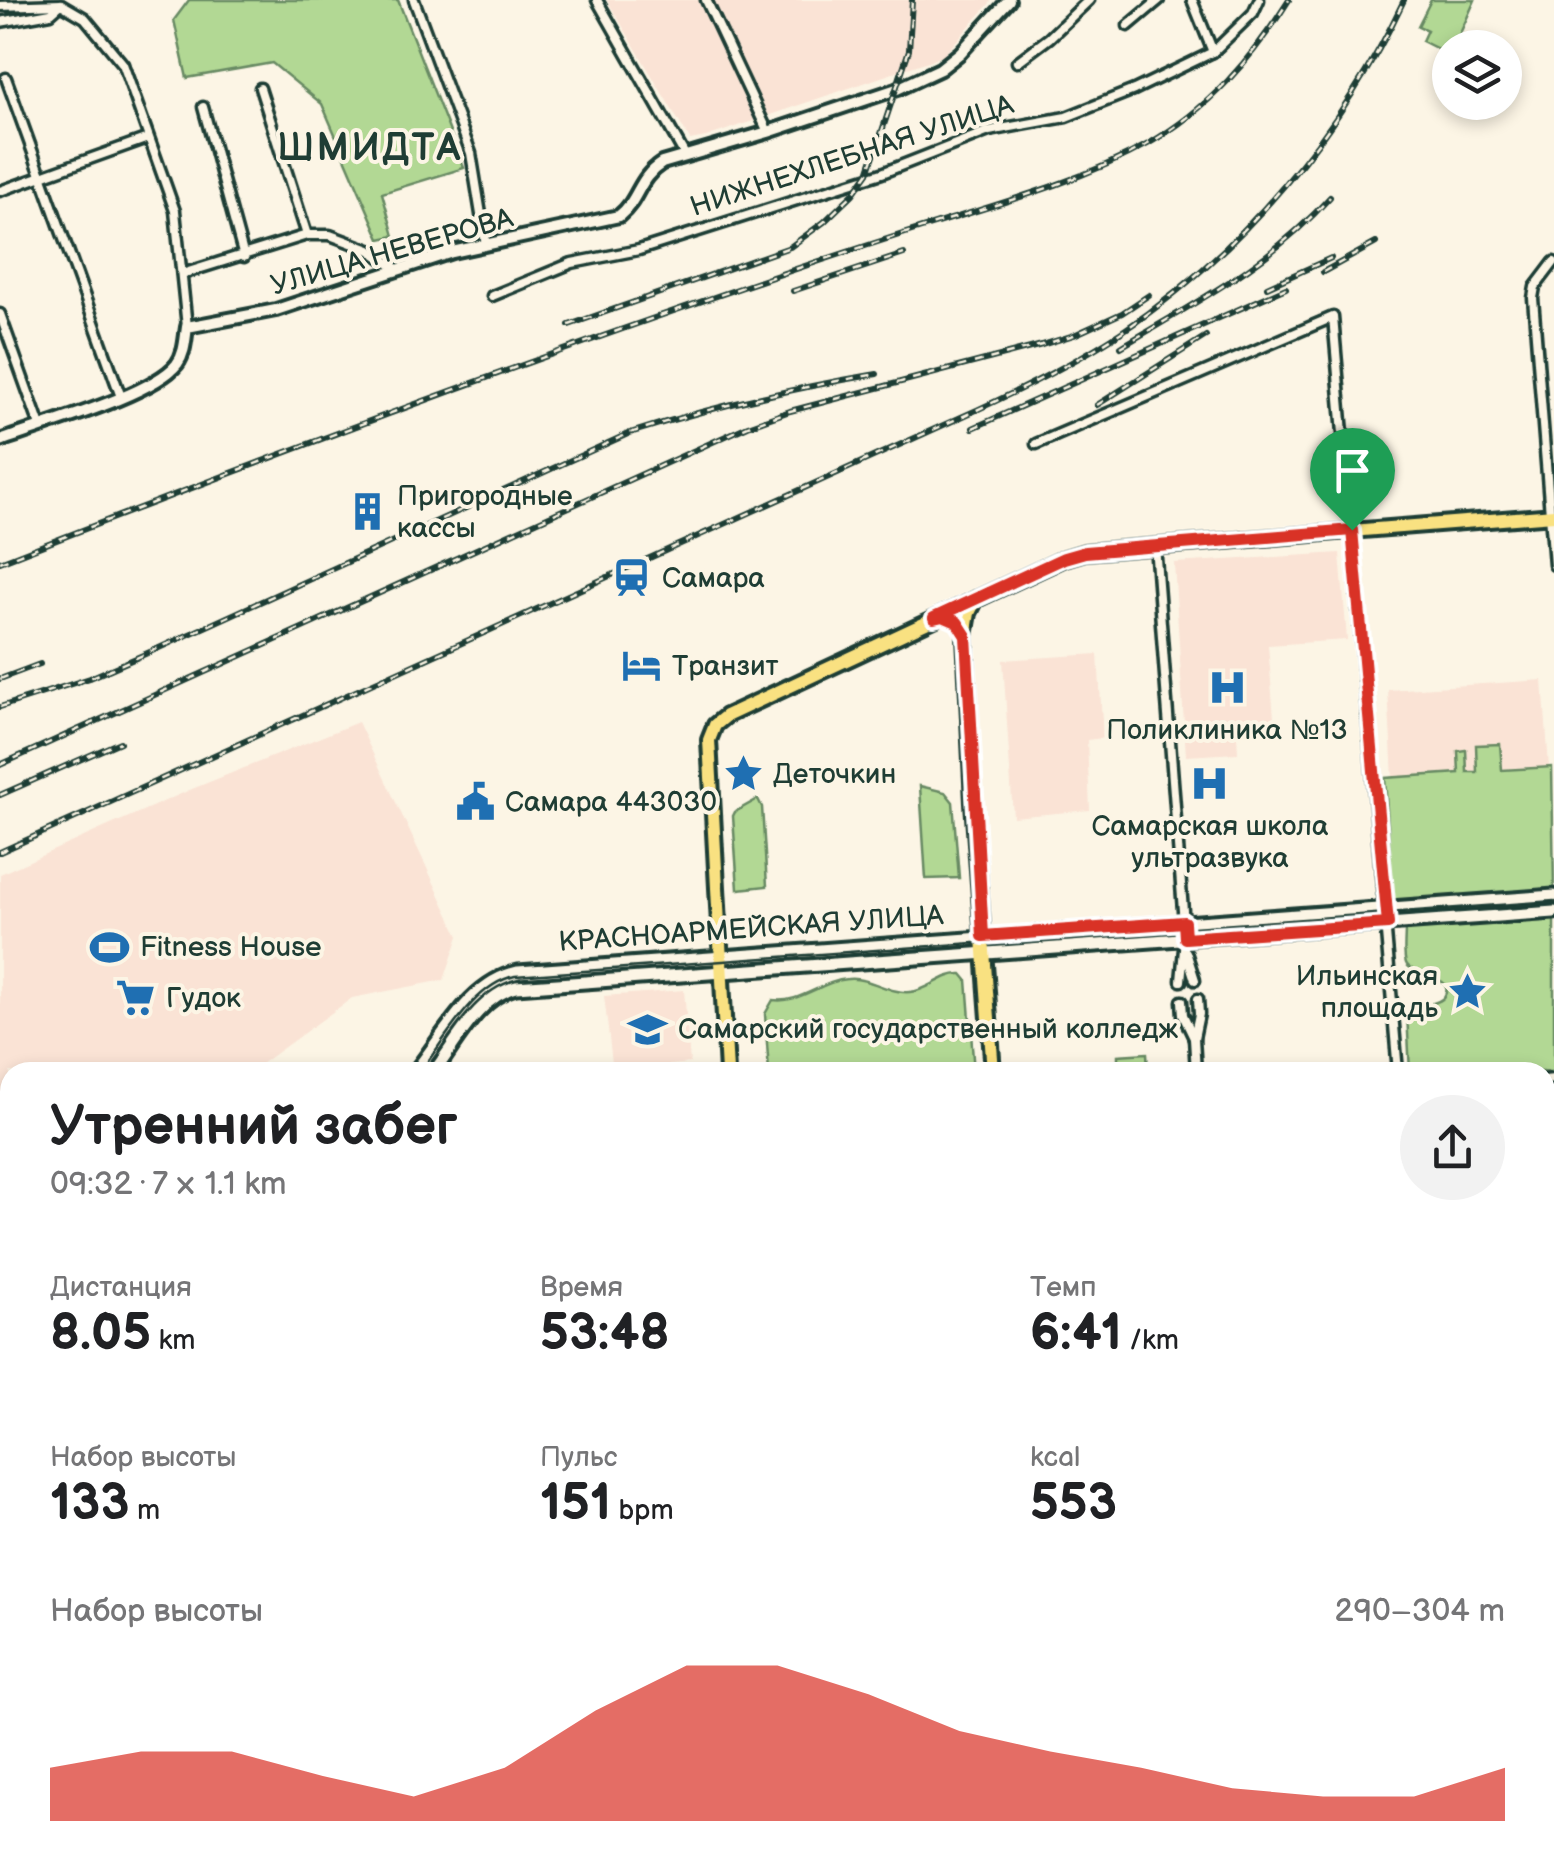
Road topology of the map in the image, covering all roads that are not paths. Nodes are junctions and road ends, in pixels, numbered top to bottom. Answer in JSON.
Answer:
{"nodes":[{"id":1,"x":414,"y":0,"type":"edge"},
{"id":2,"x":597,"y":0,"type":"edge"},
{"id":3,"x":706,"y":0,"type":"edge"},
{"id":4,"x":1010,"y":0,"type":"edge"},
{"id":5,"x":1090,"y":0,"type":"edge"},
{"id":6,"x":1158,"y":0,"type":"edge"},
{"id":7,"x":1192,"y":0,"type":"edge"},
{"id":8,"x":1260,"y":0,"type":"edge"},
{"id":9,"x":61,"y":4,"type":"junction"},
{"id":10,"x":997,"y":5,"type":"edge"},
{"id":11,"x":0,"y":6,"type":"edge"},
{"id":12,"x":0,"y":22,"type":"edge"},
{"id":13,"x":1128,"y":26,"type":"dead end"},
{"id":14,"x":1214,"y":52,"type":"junction"},
{"id":15,"x":1017,"y":62,"type":"dead end"},
{"id":16,"x":6,"y":78,"type":"dead end"},
{"id":17,"x":260,"y":88,"type":"dead end"},
{"id":18,"x":202,"y":107,"type":"dead end"},
{"id":19,"x":768,"y":132,"type":"junction"},
{"id":20,"x":148,"y":138,"type":"junction"},
{"id":21,"x":685,"y":156,"type":"junction"},
{"id":22,"x":42,"y":178,"type":"junction"},
{"id":23,"x":0,"y":191,"type":"edge"},
{"id":24,"x":307,"y":235,"type":"junction"},
{"id":25,"x":486,"y":245,"type":"junction"},
{"id":26,"x":244,"y":257,"type":"junction"},
{"id":27,"x":1553,"y":265,"type":"edge"},
{"id":28,"x":396,"y":269,"type":"junction"},
{"id":29,"x":182,"y":274,"type":"junction"},
{"id":30,"x":492,"y":296,"type":"dead end"},
{"id":31,"x":0,"y":314,"type":"edge"},
{"id":32,"x":187,"y":327,"type":"junction"},
{"id":33,"x":121,"y":397,"type":"junction"},
{"id":34,"x":40,"y":426,"type":"junction"},
{"id":35,"x":0,"y":441,"type":"edge"},
{"id":36,"x":1036,"y":444,"type":"dead end"},
{"id":37,"x":1552,"y":516,"type":"edge"},
{"id":38,"x":1352,"y":530,"type":"junction"},
{"id":39,"x":1155,"y":545,"type":"junction"},
{"id":40,"x":1554,"y":566,"type":"edge"},
{"id":41,"x":976,"y":599,"type":"junction"},
{"id":42,"x":934,"y":618,"type":"junction"},
{"id":43,"x":966,"y":636,"type":"junction"},
{"id":44,"x":1554,"y":896,"type":"edge"},
{"id":45,"x":1386,"y":908,"type":"junction"},
{"id":46,"x":1554,"y":912,"type":"edge"},
{"id":47,"x":1184,"y":922,"type":"junction"},
{"id":48,"x":1388,"y":924,"type":"junction"},
{"id":49,"x":983,"y":936,"type":"junction"},
{"id":50,"x":1185,"y":943,"type":"junction"},
{"id":51,"x":984,"y":953,"type":"junction"},
{"id":52,"x":720,"y":957,"type":"junction"},
{"id":53,"x":722,"y":972,"type":"junction"},
{"id":54,"x":1195,"y":980,"type":"tunnel mouth"},
{"id":55,"x":1181,"y":981,"type":"tunnel mouth"},
{"id":56,"x":1198,"y":1000,"type":"tunnel mouth"},
{"id":57,"x":1182,"y":1001,"type":"tunnel mouth"},
{"id":58,"x":1194,"y":1038,"type":"junction"},
{"id":59,"x":424,"y":1062,"type":"edge"},
{"id":60,"x":442,"y":1062,"type":"edge"},
{"id":61,"x":726,"y":1062,"type":"edge"},
{"id":62,"x":991,"y":1062,"type":"edge"},
{"id":63,"x":1195,"y":1062,"type":"edge"},
{"id":64,"x":1397,"y":1062,"type":"edge"}],
"edges":[{"from":1,"to":25,"type":"street"},
{"from":2,"to":21,"type":"street"},
{"from":3,"to":19,"type":"street"},
{"from":4,"to":10,"type":"street","name":"УЛИЦА НЕВЕРОВА"},
{"from":5,"to":15,"type":"street"},
{"from":6,"to":13,"type":"street"},
{"from":7,"to":14,"type":"street"},
{"from":8,"to":14,"type":"street","name":"НИЖНЕХЛЕБНАЯ УЛИЦА"},
{"from":9,"to":11,"type":"street"},
{"from":9,"to":12,"type":"street"},
{"from":9,"to":20,"type":"street"},
{"from":10,"to":19,"type":"street","name":"УЛИЦА НЕВЕРОВА"},
{"from":14,"to":30,"type":"street","name":"НИЖНЕХЛЕБНАЯ УЛИЦА"},
{"from":16,"to":22,"type":"street"},
{"from":17,"to":24,"type":"street"},
{"from":18,"to":26,"type":"street"},
{"from":19,"to":21,"type":"street","name":"УЛИЦА НЕВЕРОВА"},
{"from":20,"to":22,"type":"street"},
{"from":20,"to":29,"type":"street"},
{"from":21,"to":25,"type":"street","name":"УЛИЦА НЕВЕРОВА"},
{"from":22,"to":23,"type":"street"},
{"from":22,"to":33,"type":"street"},
{"from":24,"to":26,"type":"street"},
{"from":24,"to":28,"type":"street"},
{"from":25,"to":28,"type":"street","name":"УЛИЦА НЕВЕРОВА"},
{"from":26,"to":29,"type":"street"},
{"from":27,"to":37,"type":"street"},
{"from":28,"to":32,"type":"street","name":"УЛИЦА НЕВЕРОВА"},
{"from":29,"to":32,"type":"street"},
{"from":31,"to":34,"type":"street"},
{"from":32,"to":33,"type":"street"},
{"from":33,"to":34,"type":"street"},
{"from":34,"to":35,"type":"street"},
{"from":36,"to":38,"type":"street"},
{"from":37,"to":38,"type":"main road"},
{"from":37,"to":40,"type":"street"},
{"from":38,"to":39,"type":"main road"},
{"from":38,"to":45,"type":"street"},
{"from":39,"to":41,"type":"main road"},
{"from":39,"to":47,"type":"street"},
{"from":41,"to":42,"type":"main road"},
{"from":41,"to":43,"type":"main road"},
{"from":42,"to":43,"type":"main road"},
{"from":42,"to":52,"type":"main road"},
{"from":43,"to":49,"type":"main road"},
{"from":44,"to":45,"type":"main road","name":"КРАСНОАРМЕЙСКАЯ УЛИЦА"},
{"from":45,"to":47,"type":"main road","name":"КРАСНОАРМЕЙСКАЯ УЛИЦА"},
{"from":45,"to":48,"type":"street"},
{"from":46,"to":48,"type":"main road","name":"КРАСНОАРМЕЙСКАЯ УЛИЦА"},
{"from":47,"to":49,"type":"main road","name":"КРАСНОАРМЕЙСКАЯ УЛИЦА"},
{"from":47,"to":50,"type":"street"},
{"from":48,"to":50,"type":"main road","name":"КРАСНОАРМЕЙСКАЯ УЛИЦА"},
{"from":48,"to":64,"type":"street"},
{"from":49,"to":51,"type":"main road"},
{"from":49,"to":52,"type":"main road","name":"КРАСНОАРМЕЙСКАЯ УЛИЦА"},
{"from":50,"to":51,"type":"main road","name":"КРАСНОАРМЕЙСКАЯ УЛИЦА"},
{"from":50,"to":54,"type":"street"},
{"from":50,"to":55,"type":"street"},
{"from":51,"to":53,"type":"main road","name":"КРАСНОАРМЕЙСКАЯ УЛИЦА"},
{"from":51,"to":62,"type":"main road"},
{"from":52,"to":53,"type":"main road"},
{"from":52,"to":59,"type":"main road","name":"КРАСНОАРМЕЙСКАЯ УЛИЦА"},
{"from":53,"to":60,"type":"main road","name":"КРАСНОАРМЕЙСКАЯ УЛИЦА"},
{"from":53,"to":61,"type":"main road"},
{"from":56,"to":58,"type":"street"},
{"from":57,"to":58,"type":"street"},
{"from":58,"to":63,"type":"street"}]}
